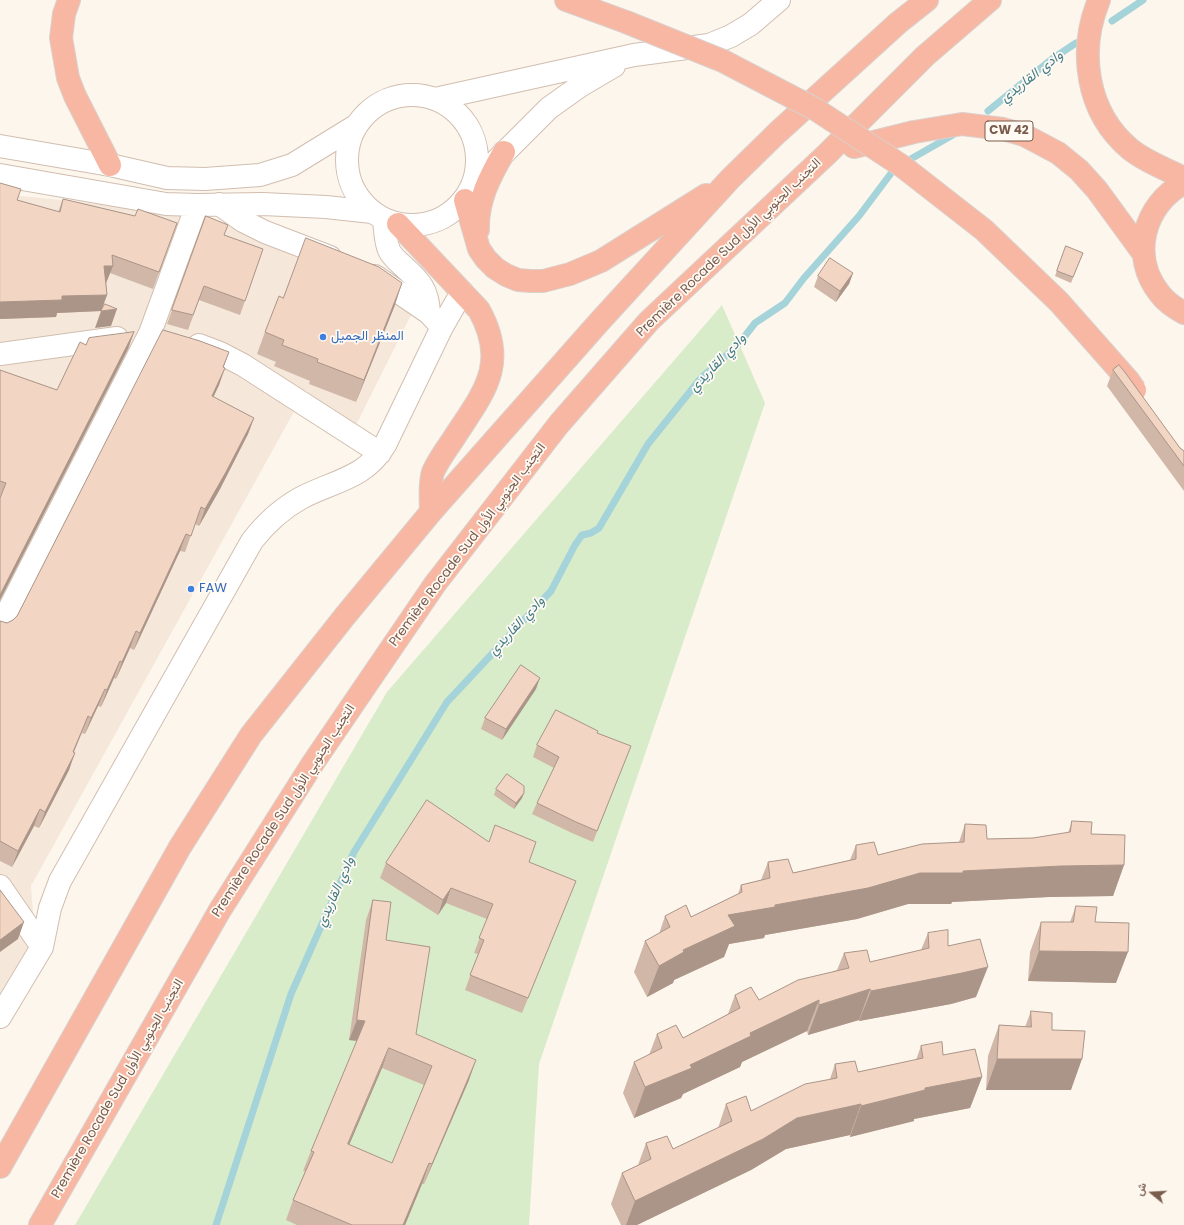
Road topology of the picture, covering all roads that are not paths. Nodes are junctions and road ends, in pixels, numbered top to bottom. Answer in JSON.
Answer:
{"nodes":[{"id":1,"x":69,"y":0,"type":"edge"},
{"id":2,"x":566,"y":0,"type":"edge"},
{"id":3,"x":779,"y":0,"type":"edge"},
{"id":4,"x":927,"y":0,"type":"edge"},
{"id":5,"x":990,"y":0,"type":"edge"},
{"id":6,"x":1099,"y":0,"type":"edge"},
{"id":7,"x":634,"y":55,"type":"junction"},
{"id":8,"x":435,"y":99,"type":"junction"},
{"id":9,"x":357,"y":125,"type":"junction"},
{"id":10,"x":0,"y":146,"type":"edge"},
{"id":11,"x":504,"y":152,"type":"junction"},
{"id":12,"x":827,"y":154,"type":"junction"},
{"id":13,"x":110,"y":165,"type":"junction"},
{"id":14,"x":0,"y":175,"type":"edge"},
{"id":15,"x":1184,"y":178,"type":"edge"},
{"id":16,"x":730,"y":179,"type":"junction"},
{"id":17,"x":1184,"y":183,"type":"edge"},
{"id":18,"x":468,"y":193,"type":"junction"},
{"id":19,"x":219,"y":204,"type":"junction"},
{"id":20,"x":197,"y":206,"type":"junction"},
{"id":21,"x":384,"y":218,"type":"junction"},
{"id":22,"x":479,"y":249,"type":"junction"},
{"id":23,"x":1144,"y":253,"type":"junction"},
{"id":24,"x":462,"y":292,"type":"junction"},
{"id":25,"x":1184,"y":313,"type":"edge"},
{"id":26,"x":436,"y":320,"type":"junction"},
{"id":27,"x":150,"y":333,"type":"junction"},
{"id":28,"x":0,"y":354,"type":"edge"},
{"id":29,"x":1147,"y":406,"type":"edge"},
{"id":30,"x":380,"y":453,"type":"junction"},
{"id":31,"x":431,"y":512,"type":"junction"},
{"id":32,"x":0,"y":627,"type":"edge"},
{"id":33,"x":0,"y":886,"type":"edge"},
{"id":34,"x":42,"y":947,"type":"junction"},
{"id":35,"x":2,"y":1010,"type":"edge"},
{"id":36,"x":0,"y":1168,"type":"edge"},
{"id":37,"x":40,"y":1225,"type":"edge"}],
"edges":[{"from":1,"to":13,"type":"highway"},
{"from":2,"to":29,"type":"highway","bridge":true},
{"from":3,"to":7,"type":"street"},
{"from":4,"to":16,"type":"highway"},
{"from":5,"to":12,"type":"highway","name":"Première Rocade Sud التجنب الجنوبي الأول"},
{"from":6,"to":15,"type":"highway"},
{"from":7,"to":8,"type":"street"},
{"from":7,"to":11,"type":"street"},
{"from":8,"to":9,"type":"street"},
{"from":8,"to":18,"type":"street"},
{"from":9,"to":13,"type":"street"},
{"from":9,"to":21,"type":"street"},
{"from":10,"to":13,"type":"street"},
{"from":11,"to":18,"type":"street"},
{"from":11,"to":22,"type":"highway"},
{"from":12,"to":23,"type":"highway","number":"CW 42"},
{"from":12,"to":37,"type":"highway","name":"Première Rocade Sud التجنب الجنوبي الأول"},
{"from":14,"to":20,"type":"street"},
{"from":16,"to":22,"type":"highway"},
{"from":16,"to":31,"type":"highway"},
{"from":17,"to":23,"type":"highway"},
{"from":18,"to":21,"type":"street"},
{"from":18,"to":22,"type":"highway"},
{"from":19,"to":20,"type":"street"},
{"from":19,"to":21,"type":"street"},
{"from":19,"to":26,"type":"street"},
{"from":20,"to":27,"type":"street"},
{"from":21,"to":24,"type":"highway"},
{"from":21,"to":26,"type":"street"},
{"from":23,"to":25,"type":"highway"},
{"from":24,"to":26,"type":"street"},
{"from":24,"to":31,"type":"highway"},
{"from":26,"to":30,"type":"street"},
{"from":27,"to":28,"type":"street"},
{"from":27,"to":30,"type":"street"},
{"from":27,"to":32,"type":"street"},
{"from":30,"to":34,"type":"street"},
{"from":31,"to":36,"type":"highway"},
{"from":33,"to":34,"type":"street"},
{"from":34,"to":35,"type":"street"}]}
